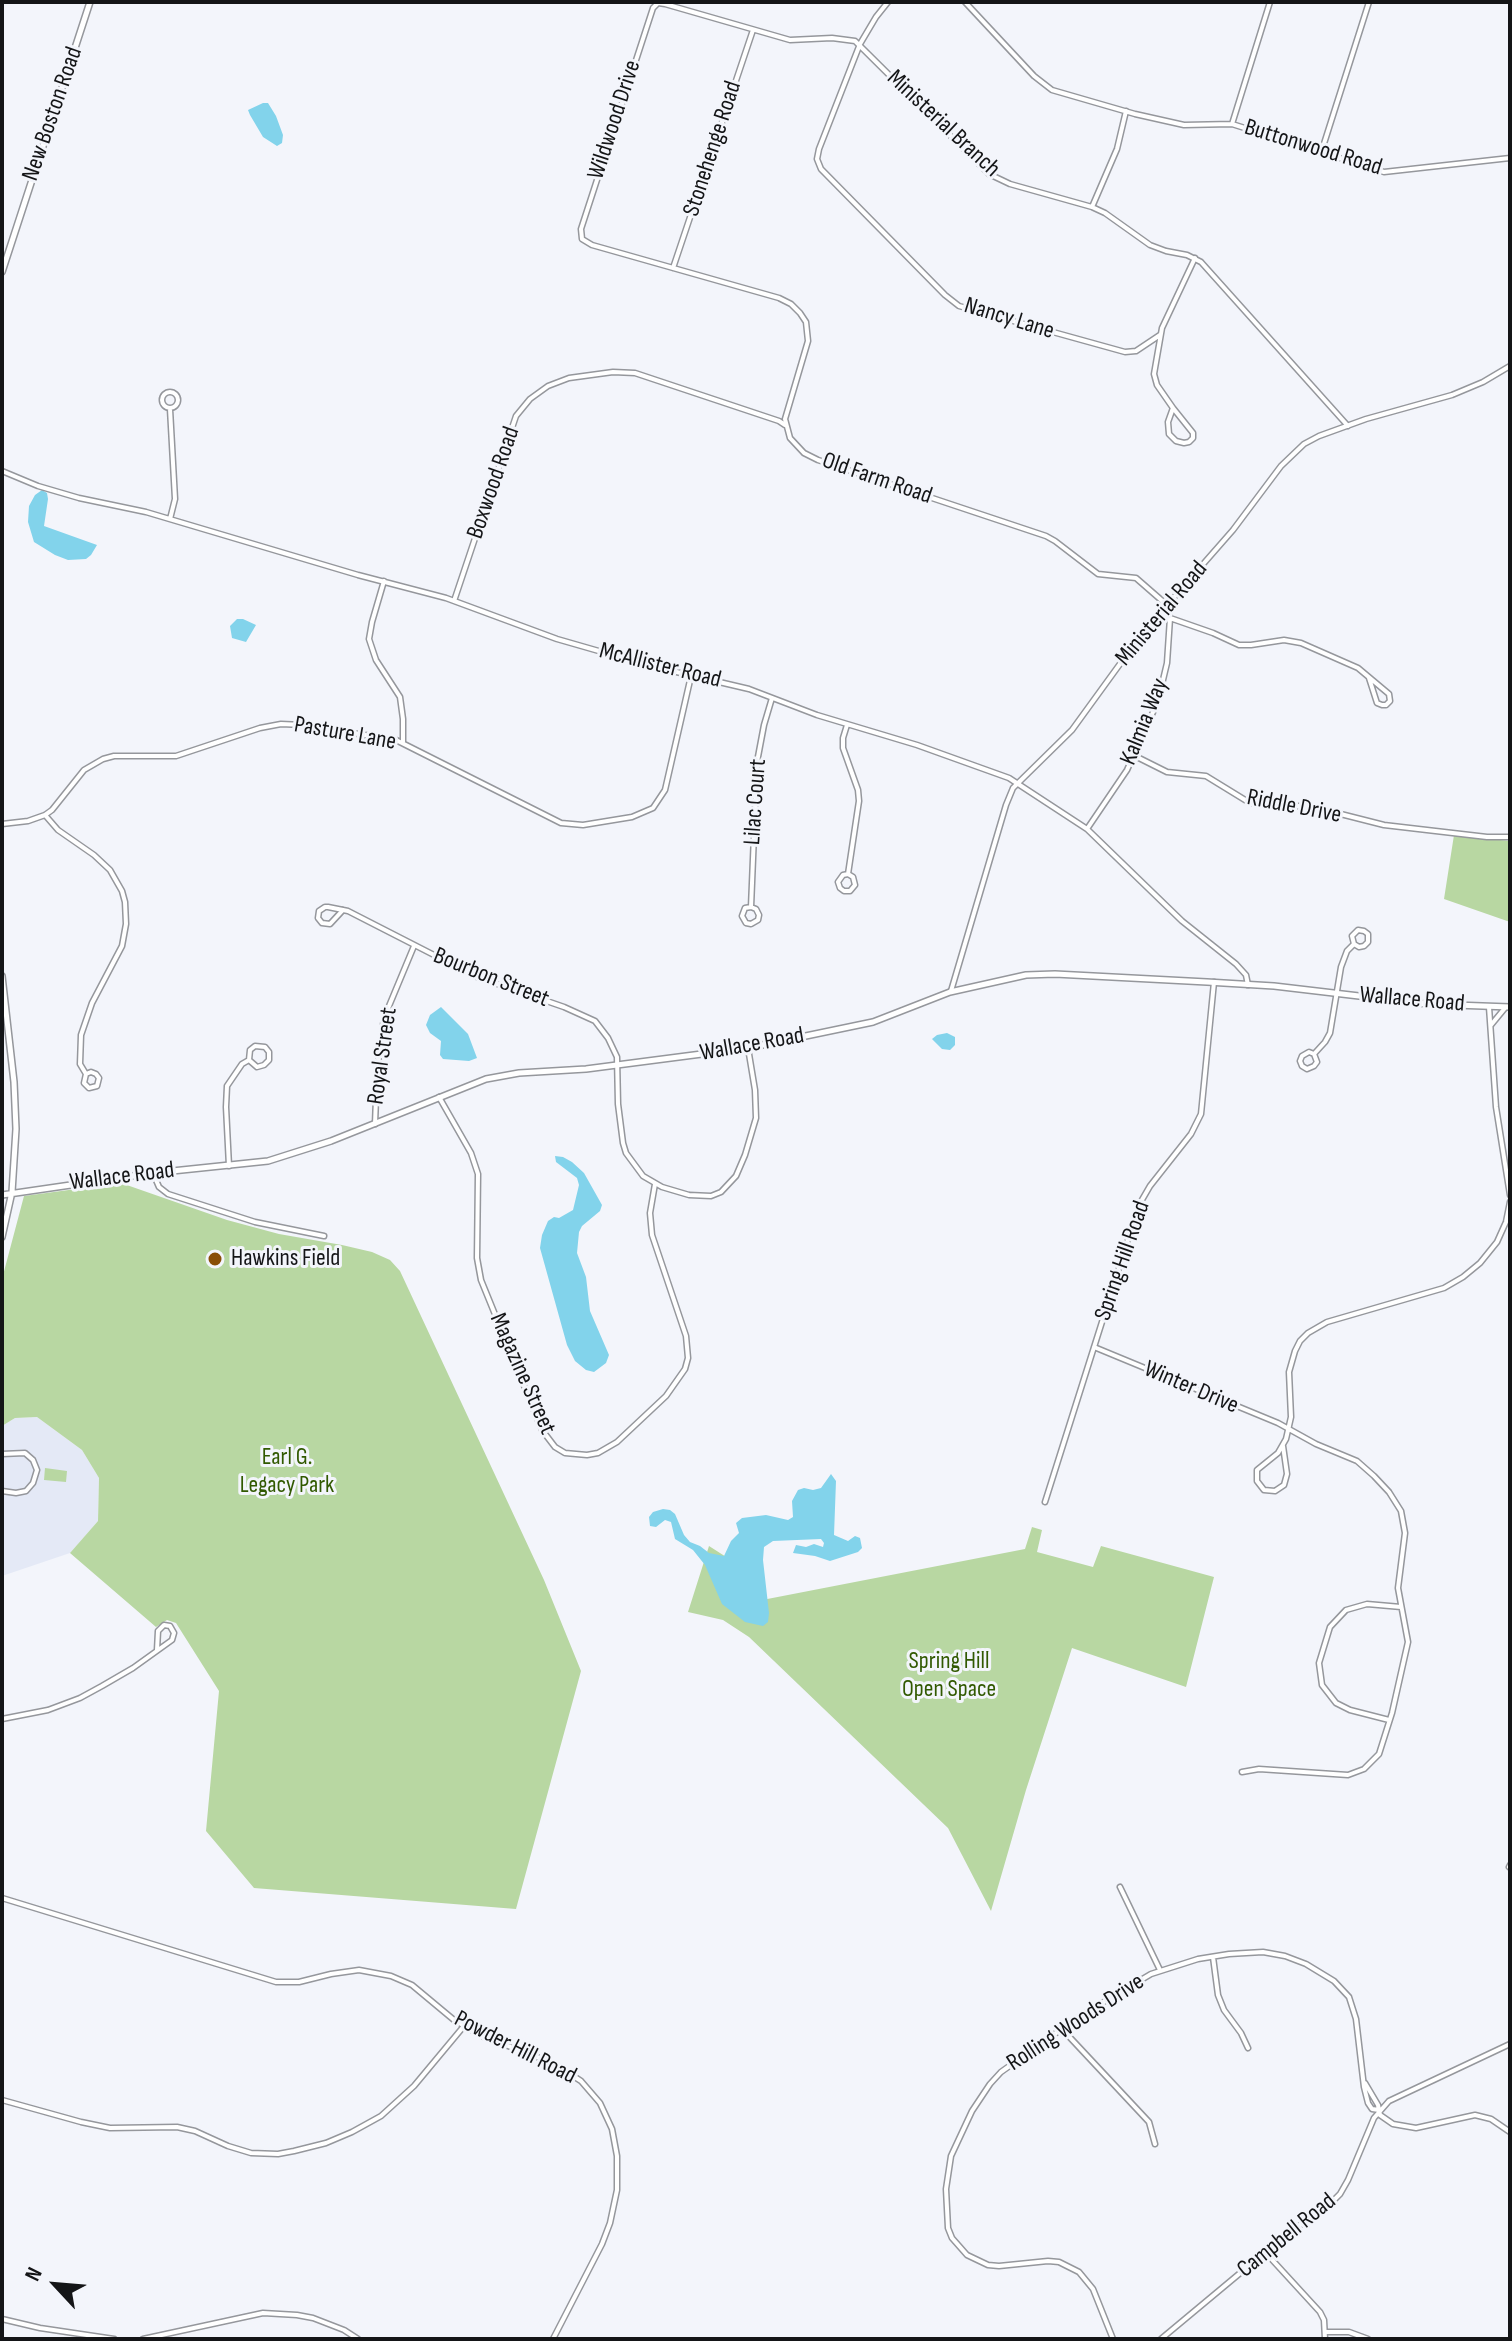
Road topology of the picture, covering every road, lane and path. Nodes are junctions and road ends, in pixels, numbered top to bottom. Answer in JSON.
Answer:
{"nodes":[{"id":1,"x":90,"y":2,"type":"edge"},
{"id":2,"x":888,"y":2,"type":"edge"},
{"id":3,"x":965,"y":2,"type":"edge"},
{"id":4,"x":1270,"y":2,"type":"edge"},
{"id":5,"x":1369,"y":2,"type":"edge"},
{"id":6,"x":753,"y":30,"type":"junction"},
{"id":7,"x":860,"y":44,"type":"junction"},
{"id":8,"x":1126,"y":111,"type":"junction"},
{"id":9,"x":1232,"y":124,"type":"junction"},
{"id":10,"x":1321,"y":153,"type":"junction"},
{"id":11,"x":1510,"y":158,"type":"edge"},
{"id":12,"x":1092,"y":207,"type":"junction"},
{"id":13,"x":1195,"y":258,"type":"junction"},
{"id":14,"x":673,"y":268,"type":"junction"},
{"id":15,"x":2,"y":272,"type":"edge"},
{"id":16,"x":1160,"y":335,"type":"junction"},
{"id":17,"x":1510,"y":366,"type":"edge"},
{"id":18,"x":1173,"y":408,"type":"junction"},
{"id":19,"x":170,"y":409,"type":"junction"},
{"id":20,"x":785,"y":425,"type":"junction"},
{"id":21,"x":1348,"y":426,"type":"junction"},
{"id":22,"x":2,"y":471,"type":"edge"},
{"id":23,"x":170,"y":519,"type":"junction"},
{"id":24,"x":384,"y":581,"type":"junction"},
{"id":25,"x":454,"y":601,"type":"junction"},
{"id":26,"x":1167,"y":605,"type":"junction"},
{"id":27,"x":1170,"y":618,"type":"junction"},
{"id":28,"x":691,"y":676,"type":"junction"},
{"id":29,"x":1369,"y":678,"type":"junction"},
{"id":30,"x":772,"y":698,"type":"junction"},
{"id":31,"x":847,"y":725,"type":"junction"},
{"id":32,"x":403,"y":742,"type":"junction"},
{"id":33,"x":1135,"y":756,"type":"junction"},
{"id":34,"x":1017,"y":782,"type":"junction"},
{"id":35,"x":45,"y":815,"type":"junction"},
{"id":36,"x":2,"y":824,"type":"edge"},
{"id":37,"x":1087,"y":829,"type":"junction"},
{"id":38,"x":1510,"y":837,"type":"edge"},
{"id":39,"x":848,"y":874,"type":"junction"},
{"id":40,"x":751,"y":907,"type":"junction"},
{"id":41,"x":343,"y":910,"type":"junction"},
{"id":42,"x":1354,"y":944,"type":"junction"},
{"id":43,"x":414,"y":946,"type":"junction"},
{"id":44,"x":2,"y":976,"type":"edge"},
{"id":45,"x":1214,"y":982,"type":"junction"},
{"id":46,"x":1248,"y":985,"type":"junction"},
{"id":47,"x":950,"y":992,"type":"junction"},
{"id":48,"x":1337,"y":993,"type":"junction"},
{"id":49,"x":1489,"y":1006,"type":"junction"},
{"id":50,"x":1508,"y":1006,"type":"edge"},
{"id":51,"x":1491,"y":1025,"type":"junction"},
{"id":52,"x":748,"y":1048,"type":"junction"},
{"id":53,"x":1314,"y":1054,"type":"junction"},
{"id":54,"x":249,"y":1060,"type":"junction"},
{"id":55,"x":617,"y":1065,"type":"junction"},
{"id":56,"x":86,"y":1074,"type":"dead end"},
{"id":57,"x":439,"y":1097,"type":"junction"},
{"id":58,"x":375,"y":1124,"type":"junction"},
{"id":59,"x":229,"y":1166,"type":"junction"},
{"id":60,"x":153,"y":1173,"type":"junction"},
{"id":61,"x":655,"y":1184,"type":"junction"},
{"id":62,"x":12,"y":1192,"type":"junction"},
{"id":63,"x":2,"y":1195,"type":"edge"},
{"id":64,"x":1510,"y":1195,"type":"edge"},
{"id":65,"x":1510,"y":1202,"type":"edge"},
{"id":66,"x":324,"y":1236,"type":"dead end"},
{"id":67,"x":2,"y":1237,"type":"edge"},
{"id":68,"x":1094,"y":1347,"type":"junction"},
{"id":69,"x":1289,"y":1428,"type":"junction"},
{"id":70,"x":1283,"y":1446,"type":"junction"},
{"id":71,"x":2,"y":1454,"type":"edge"},
{"id":72,"x":2,"y":1491,"type":"edge"},
{"id":73,"x":1045,"y":1502,"type":"dead end"},
{"id":74,"x":1401,"y":1607,"type":"junction"},
{"id":75,"x":157,"y":1650,"type":"junction"},
{"id":76,"x":2,"y":1719,"type":"edge"},
{"id":77,"x":1389,"y":1720,"type":"junction"},
{"id":78,"x":1242,"y":1772,"type":"dead end"},
{"id":79,"x":1120,"y":1887,"type":"dead end"},
{"id":80,"x":2,"y":1898,"type":"edge"},
{"id":81,"x":1213,"y":1957,"type":"junction"},
{"id":82,"x":1160,"y":1970,"type":"junction"},
{"id":83,"x":464,"y":2026,"type":"junction"},
{"id":84,"x":1062,"y":2029,"type":"junction"},
{"id":85,"x":1510,"y":2044,"type":"edge"},
{"id":86,"x":1248,"y":2048,"type":"dead end"},
{"id":87,"x":2,"y":2100,"type":"edge"},
{"id":88,"x":1379,"y":2110,"type":"junction"},
{"id":89,"x":1510,"y":2132,"type":"edge"},
{"id":90,"x":1155,"y":2144,"type":"dead end"},
{"id":91,"x":1265,"y":2252,"type":"junction"},
{"id":92,"x":2,"y":2319,"type":"edge"},
{"id":93,"x":1325,"y":2332,"type":"junction"},
{"id":94,"x":114,"y":2339,"type":"edge"},
{"id":95,"x":143,"y":2339,"type":"edge"},
{"id":96,"x":358,"y":2339,"type":"edge"},
{"id":97,"x":553,"y":2339,"type":"edge"},
{"id":98,"x":1113,"y":2339,"type":"edge"},
{"id":99,"x":1161,"y":2339,"type":"edge"},
{"id":100,"x":1325,"y":2339,"type":"edge"},
{"id":101,"x":1368,"y":2339,"type":"edge"}],
"edges":[{"from":1,"to":15,"type":"street","name":"New Boston Road"},
{"from":2,"to":7,"type":"street"},
{"from":3,"to":8,"type":"street","name":"Buttonwood Road"},
{"from":4,"to":9,"type":"street"},
{"from":5,"to":10,"type":"street"},
{"from":6,"to":7,"type":"street"},
{"from":6,"to":14,"type":"street","name":"Stonehenge Road"},
{"from":6,"to":14,"type":"street","name":"Wildwood Drive"},
{"from":7,"to":12,"type":"street","name":"Ministerial Branch"},
{"from":7,"to":16,"type":"street","name":"Nancy Lane"},
{"from":8,"to":9,"type":"street","name":"Buttonwood Road"},
{"from":8,"to":12,"type":"street"},
{"from":9,"to":10,"type":"street","name":"Buttonwood Road"},
{"from":10,"to":11,"type":"street","name":"Buttonwood Road"},
{"from":12,"to":13,"type":"street","name":"Ministerial Branch"},
{"from":13,"to":16,"type":"street"},
{"from":13,"to":21,"type":"street"},
{"from":14,"to":20,"type":"street"},
{"from":16,"to":18,"type":"street"},
{"from":17,"to":21,"type":"street","name":"Ministerial Road"},
{"from":18,"to":18,"type":"street"},
{"from":19,"to":19,"type":"street"},
{"from":19,"to":23,"type":"street"},
{"from":20,"to":25,"type":"street","name":"Boxwood Road"},
{"from":20,"to":26,"type":"street","name":"Old Farm Road"},
{"from":21,"to":26,"type":"street","name":"Ministerial Road"},
{"from":22,"to":23,"type":"street","name":"McAllister Road"},
{"from":23,"to":24,"type":"street","name":"McAllister Road"},
{"from":24,"to":25,"type":"street","name":"McAllister Road"},
{"from":24,"to":32,"type":"street"},
{"from":25,"to":28,"type":"street","name":"McAllister Road"},
{"from":26,"to":27,"type":"street","name":"Kalmia Way"},
{"from":26,"to":34,"type":"street","name":"Ministerial Road"},
{"from":27,"to":29,"type":"street"},
{"from":27,"to":33,"type":"street","name":"Kalmia Way"},
{"from":28,"to":30,"type":"street","name":"McAllister Road"},
{"from":28,"to":32,"type":"street","name":"Pasture Lane"},
{"from":29,"to":29,"type":"street"},
{"from":30,"to":31,"type":"street","name":"McAllister Road"},
{"from":30,"to":40,"type":"street","name":"Lilac Court"},
{"from":31,"to":34,"type":"street","name":"McAllister Road"},
{"from":31,"to":39,"type":"street"},
{"from":32,"to":35,"type":"street","name":"Pasture Lane"},
{"from":33,"to":37,"type":"street","name":"Kalmia Way"},
{"from":33,"to":38,"type":"street","name":"Riddle Drive"},
{"from":34,"to":37,"type":"street","name":"McAllister Road"},
{"from":34,"to":47,"type":"street","name":"Ministerial Road"},
{"from":35,"to":36,"type":"street"},
{"from":35,"to":56,"type":"street"},
{"from":37,"to":46,"type":"street","name":"McAllister Road"},
{"from":39,"to":39,"type":"street"},
{"from":40,"to":40,"type":"street"},
{"from":41,"to":41,"type":"street"},
{"from":41,"to":43,"type":"street","name":"Bourbon Street"},
{"from":42,"to":42,"type":"street"},
{"from":42,"to":48,"type":"street"},
{"from":43,"to":55,"type":"street","name":"Bourbon Street"},
{"from":43,"to":58,"type":"street","name":"Royal Street"},
{"from":44,"to":62,"type":"street"},
{"from":45,"to":46,"type":"street","name":"Wallace Road"},
{"from":45,"to":47,"type":"street","name":"Wallace Road"},
{"from":45,"to":68,"type":"street","name":"Spring Hill Road"},
{"from":46,"to":48,"type":"street","name":"Wallace Road"},
{"from":47,"to":52,"type":"street","name":"Wallace Road"},
{"from":48,"to":49,"type":"street","name":"Wallace Road"},
{"from":48,"to":53,"type":"street"},
{"from":49,"to":50,"type":"street","name":"Wallace Road"},
{"from":49,"to":51,"type":"street"},
{"from":50,"to":51,"type":"street"},
{"from":51,"to":64,"type":"street"},
{"from":52,"to":55,"type":"street","name":"Wallace Road"},
{"from":52,"to":61,"type":"street"},
{"from":53,"to":53,"type":"street"},
{"from":54,"to":54,"type":"street"},
{"from":54,"to":59,"type":"street"},
{"from":55,"to":57,"type":"street","name":"Wallace Road"},
{"from":55,"to":61,"type":"street"},
{"from":57,"to":58,"type":"street","name":"Wallace Road"},
{"from":57,"to":61,"type":"street","name":"Magazine Street"},
{"from":58,"to":59,"type":"street","name":"Wallace Road"},
{"from":59,"to":60,"type":"street","name":"Wallace Road"},
{"from":60,"to":62,"type":"street","name":"Wallace Road"},
{"from":60,"to":66,"type":"street"},
{"from":62,"to":63,"type":"street","name":"Wallace Road"},
{"from":62,"to":67,"type":"street"},
{"from":65,"to":69,"type":"street"},
{"from":68,"to":69,"type":"street","name":"Winter Drive"},
{"from":68,"to":73,"type":"street","name":"Spring Hill Road"},
{"from":69,"to":70,"type":"street"},
{"from":69,"to":74,"type":"street","name":"Winter Drive"},
{"from":70,"to":70,"type":"street"},
{"from":71,"to":72,"type":"street"},
{"from":74,"to":77,"type":"street"},
{"from":74,"to":77,"type":"street"},
{"from":75,"to":75,"type":"street"},
{"from":75,"to":76,"type":"street"},
{"from":77,"to":78,"type":"street"},
{"from":79,"to":82,"type":"street"},
{"from":80,"to":83,"type":"street","name":"Powder Hill Road"},
{"from":81,"to":82,"type":"street","name":"Rolling Woods Drive"},
{"from":81,"to":86,"type":"street"},
{"from":81,"to":88,"type":"street","name":"Rolling Woods Drive"},
{"from":82,"to":84,"type":"street","name":"Rolling Woods Drive"},
{"from":83,"to":87,"type":"street"},
{"from":83,"to":97,"type":"street","name":"Powder Hill Road"},
{"from":84,"to":90,"type":"street"},
{"from":84,"to":98,"type":"street","name":"Rolling Woods Drive"},
{"from":85,"to":88,"type":"street"},
{"from":88,"to":89,"type":"street"},
{"from":88,"to":91,"type":"street","name":"Campbell Road"},
{"from":91,"to":93,"type":"street"},
{"from":91,"to":99,"type":"street","name":"Campbell Road"},
{"from":92,"to":94,"type":"street"},
{"from":93,"to":100,"type":"street"},
{"from":93,"to":101,"type":"street"},
{"from":95,"to":96,"type":"street"}]}
